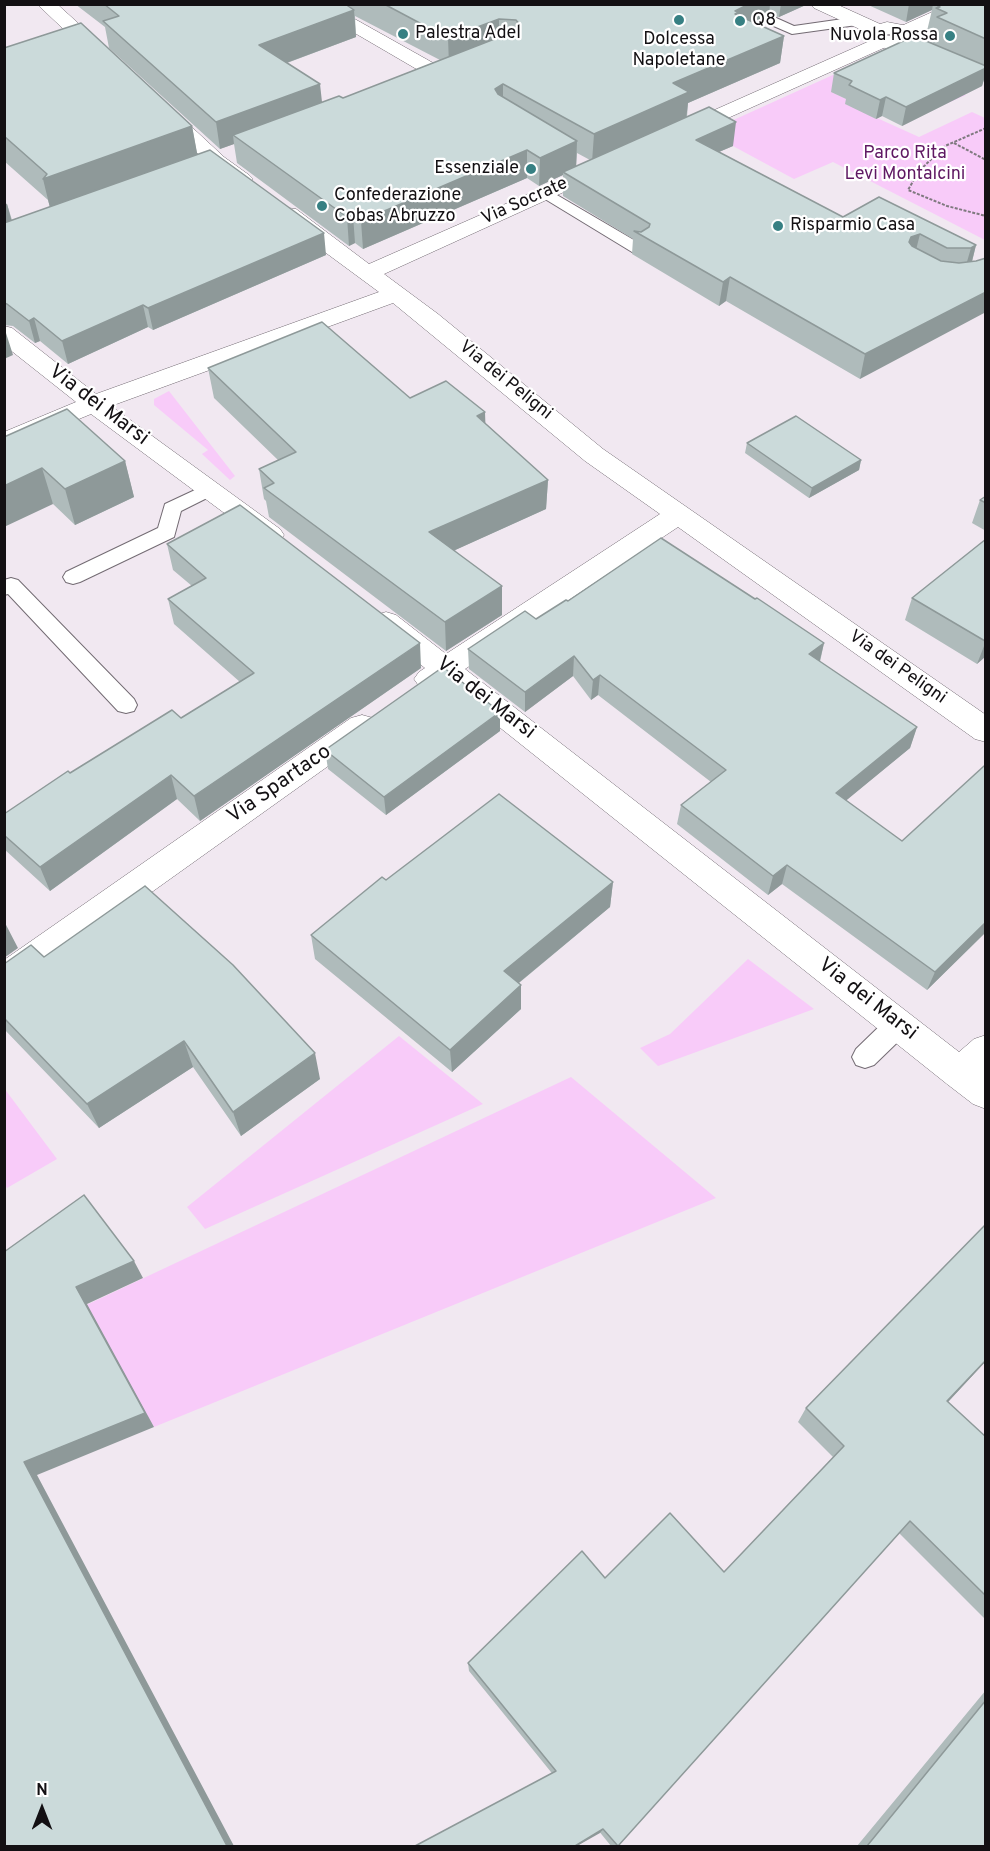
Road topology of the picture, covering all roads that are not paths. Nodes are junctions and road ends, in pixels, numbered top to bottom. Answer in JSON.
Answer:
{"nodes":[{"id":1,"x":46,"y":4,"type":"edge"},
{"id":2,"x":314,"y":4,"type":"edge"},
{"id":3,"x":820,"y":4,"type":"edge"},
{"id":4,"x":966,"y":4,"type":"edge"},
{"id":5,"x":774,"y":21,"type":"dead end"},
{"id":6,"x":857,"y":21,"type":"junction"},
{"id":7,"x":879,"y":36,"type":"junction"},
{"id":8,"x":907,"y":37,"type":"junction"},
{"id":9,"x":929,"y":54,"type":"edge"},
{"id":10,"x":465,"y":68,"type":"edge"},
{"id":11,"x":444,"y":76,"type":"junction"},
{"id":12,"x":422,"y":84,"type":"edge"},
{"id":13,"x":662,"y":140,"type":"edge"},
{"id":14,"x":625,"y":157,"type":"edge"},
{"id":15,"x":573,"y":159,"type":"edge"},
{"id":16,"x":593,"y":171,"type":"junction"},
{"id":17,"x":545,"y":193,"type":"junction"},
{"id":18,"x":638,"y":249,"type":"edge"},
{"id":19,"x":367,"y":273,"type":"junction"},
{"id":20,"x":395,"y":294,"type":"junction"},
{"id":21,"x":4,"y":333,"type":"edge"},
{"id":22,"x":93,"y":404,"type":"junction"},
{"id":23,"x":4,"y":442,"type":"edge"},
{"id":24,"x":217,"y":494,"type":"junction"},
{"id":25,"x":678,"y":515,"type":"junction"},
{"id":26,"x":297,"y":555,"type":"edge"},
{"id":27,"x":73,"y":577,"type":"dead end"},
{"id":28,"x":4,"y":588,"type":"edge"},
{"id":29,"x":362,"y":604,"type":"edge"},
{"id":30,"x":445,"y":668,"type":"junction"},
{"id":31,"x":126,"y":705,"type":"dead end"},
{"id":32,"x":986,"y":730,"type":"edge"},
{"id":33,"x":4,"y":979,"type":"edge"},
{"id":34,"x":898,"y":1025,"type":"junction"},
{"id":35,"x":986,"y":1050,"type":"edge"},
{"id":36,"x":866,"y":1057,"type":"dead end"},
{"id":37,"x":973,"y":1083,"type":"edge"}],
"edges":[{"from":1,"to":19,"type":"street","name":"Via dei Peligni"},
{"from":2,"to":11,"type":"street"},
{"from":3,"to":6,"type":"street"},
{"from":4,"to":8,"type":"street"},
{"from":5,"to":6,"type":"lane"},
{"from":6,"to":7,"type":"street"},
{"from":7,"to":8,"type":"street"},
{"from":7,"to":13,"type":"street"},
{"from":8,"to":9,"type":"street"},
{"from":10,"to":11,"type":"street"},
{"from":11,"to":12,"type":"street"},
{"from":14,"to":16,"type":"street","name":"Via Socrate"},
{"from":15,"to":16,"type":"lane"},
{"from":16,"to":17,"type":"street","name":"Via Socrate"},
{"from":17,"to":18,"type":"lane"},
{"from":17,"to":19,"type":"street","name":"Via Socrate"},
{"from":19,"to":20,"type":"street","name":"Via dei Peligni"},
{"from":20,"to":22,"type":"street"},
{"from":20,"to":25,"type":"street","name":"Via dei Peligni"},
{"from":21,"to":22,"type":"street","name":"Via dei Marsi"},
{"from":22,"to":23,"type":"street"},
{"from":22,"to":24,"type":"street","name":"Via dei Marsi"},
{"from":24,"to":26,"type":"street","name":"Via dei Marsi"},
{"from":24,"to":27,"type":"lane"},
{"from":25,"to":30,"type":"street","name":"Via Spartaco"},
{"from":25,"to":32,"type":"street","name":"Via dei Peligni"},
{"from":28,"to":31,"type":"lane"},
{"from":29,"to":30,"type":"street","name":"Via dei Marsi"},
{"from":30,"to":33,"type":"street","name":"Via Spartaco"},
{"from":30,"to":34,"type":"street","name":"Via dei Marsi"},
{"from":34,"to":36,"type":"lane"},
{"from":34,"to":37,"type":"street","name":"Via dei Marsi"},
{"from":35,"to":37,"type":"street"}]}
